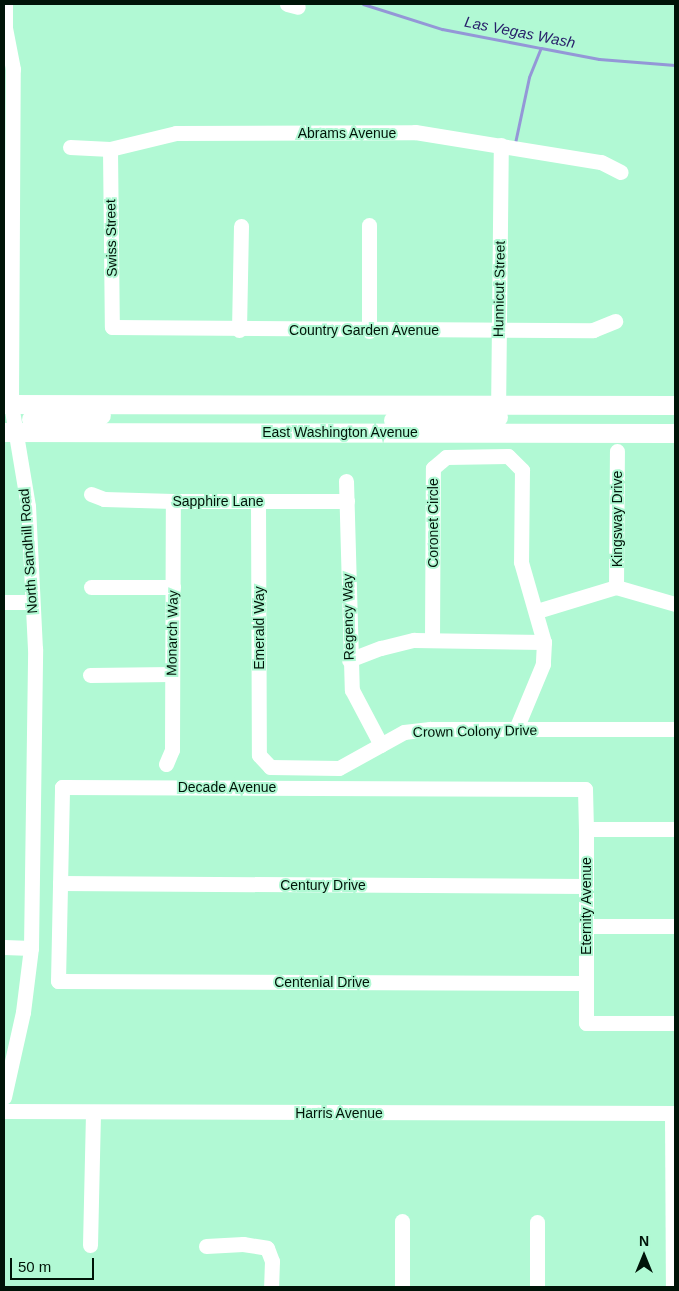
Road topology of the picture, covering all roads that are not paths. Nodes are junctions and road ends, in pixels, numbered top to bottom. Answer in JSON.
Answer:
{"nodes":[{"id":1,"x":5,"y":4,"type":"edge"},
{"id":2,"x":4,"y":28,"type":"edge"},
{"id":3,"x":502,"y":145,"type":"junction"},
{"id":4,"x":70,"y":147,"type":"dead end"},
{"id":5,"x":110,"y":149,"type":"junction"},
{"id":6,"x":8,"y":159,"type":"edge"},
{"id":7,"x":621,"y":172,"type":"dead end"},
{"id":8,"x":369,"y":225,"type":"dead end"},
{"id":9,"x":241,"y":226,"type":"dead end"},
{"id":10,"x":615,"y":321,"type":"dead end"},
{"id":11,"x":112,"y":326,"type":"joint"},
{"id":12,"x":239,"y":330,"type":"junction"},
{"id":13,"x":498,"y":330,"type":"junction"},
{"id":14,"x":369,"y":331,"type":"junction"},
{"id":15,"x":675,"y":405,"type":"edge"},
{"id":16,"x":10,"y":418,"type":"edge"},
{"id":17,"x":498,"y":418,"type":"junction"},
{"id":18,"x":675,"y":421,"type":"edge"},
{"id":19,"x":675,"y":433,"type":"edge"},
{"id":20,"x":617,"y":442,"type":"junction"},
{"id":21,"x":346,"y":481,"type":"dead end"},
{"id":22,"x":91,"y":494,"type":"dead end"},
{"id":23,"x":173,"y":501,"type":"junction"},
{"id":24,"x":258,"y":501,"type":"junction"},
{"id":25,"x":347,"y":501,"type":"junction"},
{"id":26,"x":616,"y":586,"type":"junction"},
{"id":27,"x":91,"y":587,"type":"dead end"},
{"id":28,"x":173,"y":587,"type":"junction"},
{"id":29,"x":4,"y":602,"type":"edge"},
{"id":30,"x":31,"y":602,"type":"junction"},
{"id":31,"x":675,"y":604,"type":"edge"},
{"id":32,"x":537,"y":611,"type":"junction"},
{"id":33,"x":432,"y":640,"type":"junction"},
{"id":34,"x":544,"y":642,"type":"junction"},
{"id":35,"x":349,"y":660,"type":"junction"},
{"id":36,"x":90,"y":674,"type":"dead end"},
{"id":37,"x":172,"y":674,"type":"junction"},
{"id":38,"x":516,"y":729,"type":"junction"},
{"id":39,"x":675,"y":730,"type":"edge"},
{"id":40,"x":381,"y":744,"type":"junction"},
{"id":41,"x":259,"y":755,"type":"joint"},
{"id":42,"x":166,"y":764,"type":"dead end"},
{"id":43,"x":585,"y":789,"type":"joint"},
{"id":44,"x":586,"y":829,"type":"junction"},
{"id":45,"x":675,"y":829,"type":"edge"},
{"id":46,"x":60,"y":883,"type":"junction"},
{"id":47,"x":586,"y":886,"type":"junction"},
{"id":48,"x":586,"y":926,"type":"junction"},
{"id":49,"x":675,"y":926,"type":"edge"},
{"id":50,"x":4,"y":947,"type":"edge"},
{"id":51,"x":31,"y":948,"type":"junction"},
{"id":52,"x":58,"y":981,"type":"joint"},
{"id":53,"x":586,"y":983,"type":"junction"},
{"id":54,"x":675,"y":1023,"type":"edge"},
{"id":55,"x":4,"y":1097,"type":"edge"},
{"id":56,"x":4,"y":1112,"type":"edge"},
{"id":57,"x":93,"y":1112,"type":"junction"},
{"id":58,"x":674,"y":1113,"type":"edge"},
{"id":59,"x":402,"y":1221,"type":"dead end"},
{"id":60,"x":537,"y":1222,"type":"dead end"},
{"id":61,"x":90,"y":1245,"type":"dead end"},
{"id":62,"x":206,"y":1246,"type":"dead end"},
{"id":63,"x":271,"y":1287,"type":"edge"},
{"id":64,"x":402,"y":1287,"type":"edge"},
{"id":65,"x":537,"y":1287,"type":"edge"},
{"id":66,"x":673,"y":1287,"type":"edge"}],
"edges":[{"from":1,"to":2,"type":"street","name":"North Sandhill Road"},
{"from":2,"to":6,"type":"street","name":"North Sandhill Road"},
{"from":3,"to":5,"type":"street","name":"Abrams Avenue"},
{"from":3,"to":7,"type":"street","name":"Abrams Avenue"},
{"from":3,"to":13,"type":"street","name":"Hunnicut Street"},
{"from":4,"to":5,"type":"street","name":"Abrams Avenue"},
{"from":5,"to":11,"type":"street","name":"Swiss Street"},
{"from":6,"to":16,"type":"street","name":"North Sandhill Road"},
{"from":8,"to":14,"type":"street"},
{"from":9,"to":12,"type":"street"},
{"from":10,"to":13,"type":"street","name":"Country Garden Avenue"},
{"from":11,"to":12,"type":"street","name":"Country Garden Avenue"},
{"from":12,"to":14,"type":"street","name":"Country Garden Avenue"},
{"from":13,"to":14,"type":"street","name":"Country Garden Avenue"},
{"from":13,"to":17,"type":"street","name":"Hunnicut Street"},
{"from":15,"to":17,"type":"main road","name":"East Washington Avenue"},
{"from":16,"to":17,"type":"main road","name":"East Washington Avenue"},
{"from":16,"to":17,"type":"main road","name":"East Washington Avenue"},
{"from":16,"to":30,"type":"street","name":"North Sandhill Road"},
{"from":17,"to":20,"type":"main road","name":"East Washington Avenue"},
{"from":18,"to":20,"type":"main road"},
{"from":19,"to":20,"type":"main road","name":"East Washington Avenue"},
{"from":20,"to":26,"type":"street","name":"Kingsway Drive"},
{"from":21,"to":25,"type":"street","name":"Regency Way"},
{"from":22,"to":23,"type":"street","name":"Sapphire Lane"},
{"from":23,"to":24,"type":"street","name":"Sapphire Lane"},
{"from":23,"to":28,"type":"street","name":"Monarch Way"},
{"from":24,"to":25,"type":"street","name":"Sapphire Lane"},
{"from":24,"to":41,"type":"street","name":"Emerald Way"},
{"from":25,"to":35,"type":"street","name":"Regency Way"},
{"from":26,"to":31,"type":"street"},
{"from":26,"to":32,"type":"street"},
{"from":27,"to":28,"type":"street"},
{"from":28,"to":37,"type":"street","name":"Monarch Way"},
{"from":29,"to":30,"type":"street"},
{"from":30,"to":51,"type":"street","name":"North Sandhill Road"},
{"from":32,"to":33,"type":"street","name":"Coronet Circle"},
{"from":32,"to":34,"type":"street","name":"Coronet Circle"},
{"from":33,"to":34,"type":"street"},
{"from":33,"to":35,"type":"street"},
{"from":34,"to":38,"type":"street","name":"Coronet Circle"},
{"from":35,"to":40,"type":"street","name":"Regency Way"},
{"from":36,"to":37,"type":"street"},
{"from":37,"to":42,"type":"street","name":"Monarch Way"},
{"from":38,"to":39,"type":"street","name":"Crown Colony Drive"},
{"from":38,"to":40,"type":"street","name":"Crown Colony Drive"},
{"from":40,"to":41,"type":"street","name":"Crown Colony Drive"},
{"from":43,"to":44,"type":"street","name":"Eternity Avenue"},
{"from":43,"to":46,"type":"street","name":"Decade Avenue"},
{"from":44,"to":45,"type":"street"},
{"from":44,"to":47,"type":"street","name":"Eternity Avenue"},
{"from":46,"to":47,"type":"street","name":"Century Drive"},
{"from":46,"to":52,"type":"street","name":"Decade Avenue"},
{"from":47,"to":48,"type":"street","name":"Eternity Avenue"},
{"from":48,"to":49,"type":"street"},
{"from":48,"to":53,"type":"street","name":"Eternity Avenue"},
{"from":50,"to":51,"type":"street"},
{"from":51,"to":55,"type":"street","name":"North Sandhill Road"},
{"from":52,"to":53,"type":"street","name":"Centenial Drive"},
{"from":53,"to":54,"type":"street","name":"Eternity Avenue"},
{"from":56,"to":57,"type":"street","name":"Harris Avenue"},
{"from":57,"to":58,"type":"street","name":"Harris Avenue"},
{"from":57,"to":61,"type":"street"},
{"from":58,"to":66,"type":"street"},
{"from":59,"to":64,"type":"street"},
{"from":60,"to":65,"type":"street"},
{"from":62,"to":63,"type":"street"}]}
